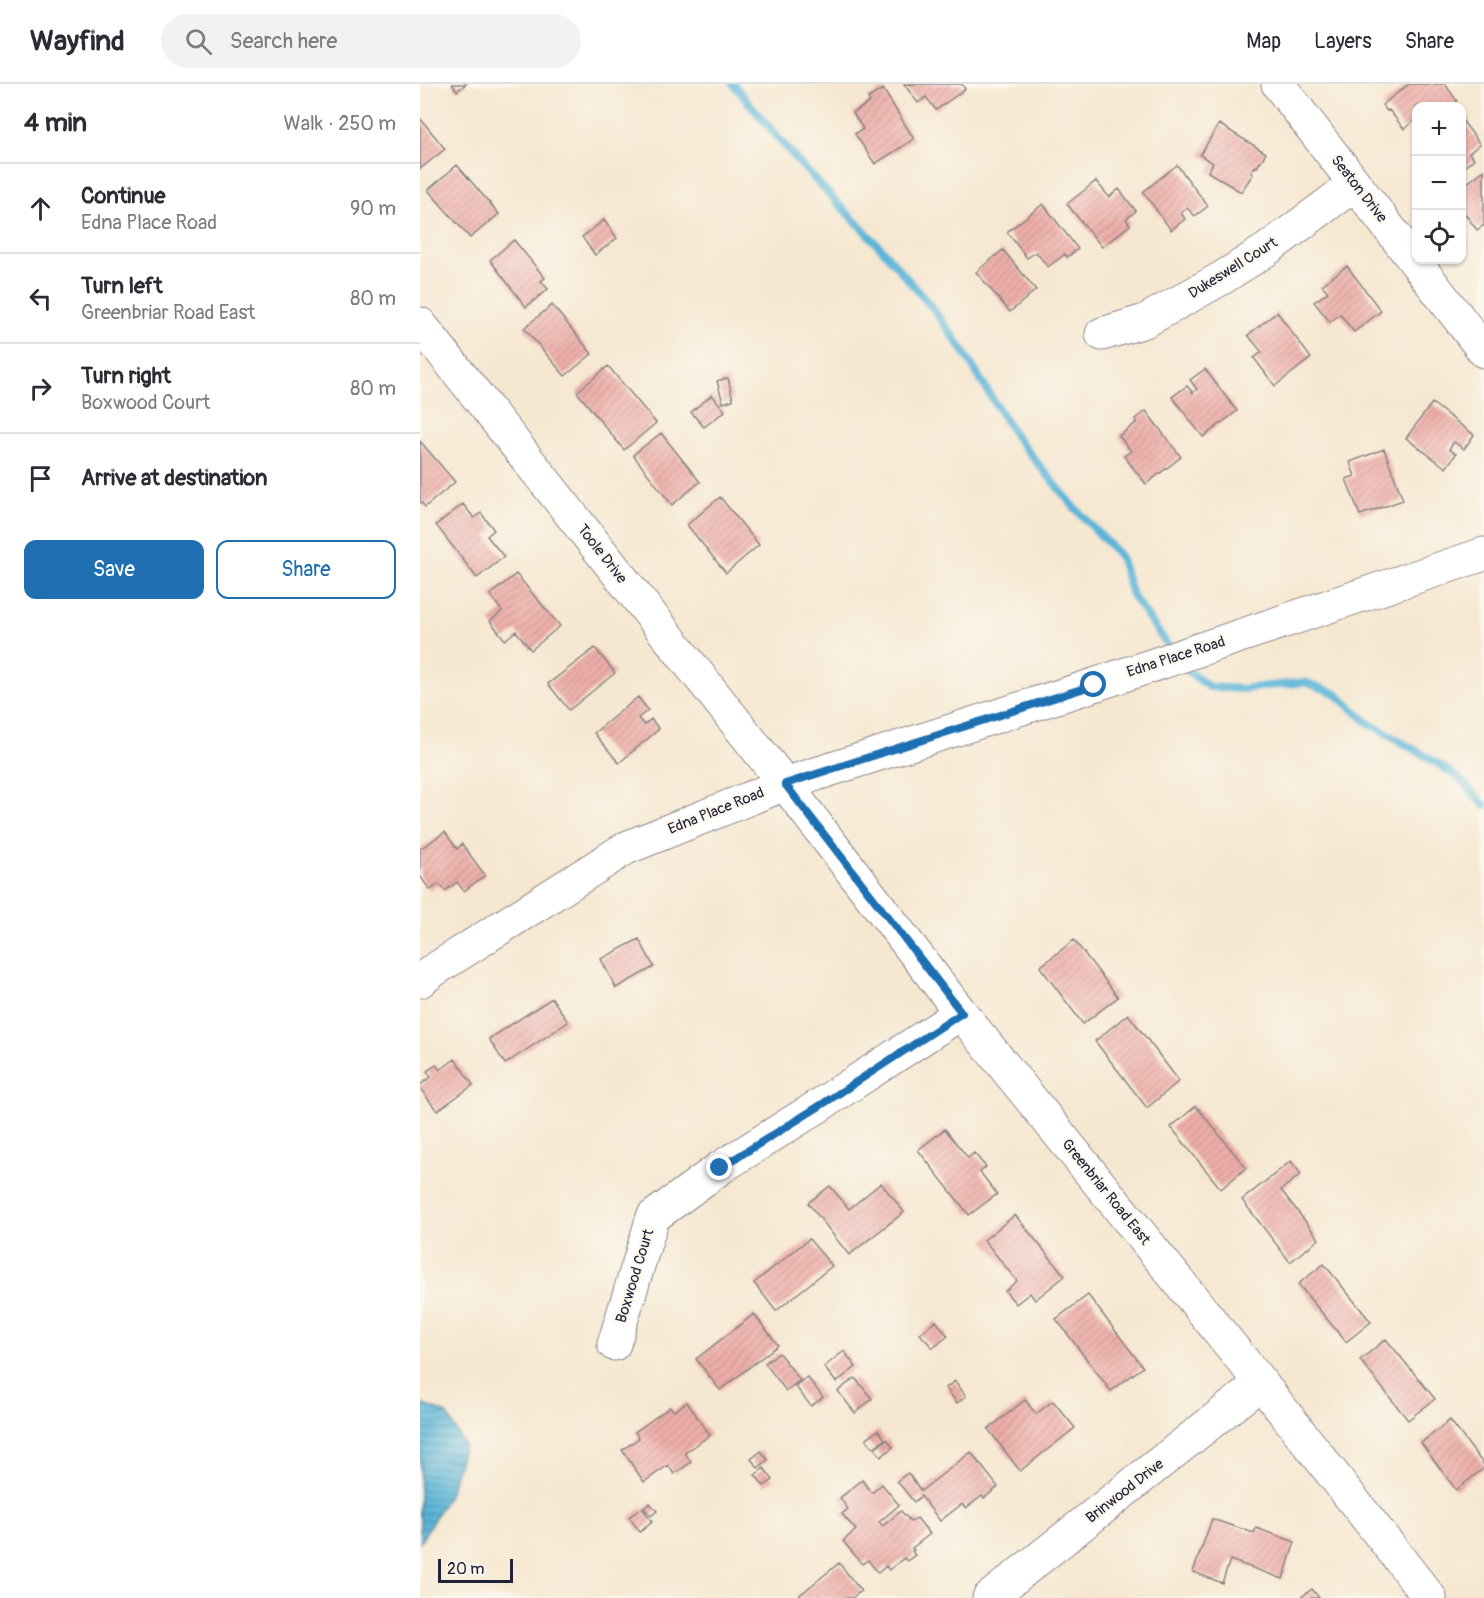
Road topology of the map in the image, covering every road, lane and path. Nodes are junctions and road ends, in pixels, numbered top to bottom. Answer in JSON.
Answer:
{"nodes":[{"id":1,"x":1278,"y":84,"type":"edge"},
{"id":2,"x":1355,"y":184,"type":"junction"},
{"id":3,"x":420,"y":324,"type":"edge"},
{"id":4,"x":1102,"y":334,"type":"dead end"},
{"id":5,"x":1484,"y":351,"type":"edge"},
{"id":6,"x":1484,"y":554,"type":"edge"},
{"id":7,"x":785,"y":784,"type":"junction"},
{"id":8,"x":425,"y":968,"type":"edge"},
{"id":9,"x":962,"y":1013,"type":"junction"},
{"id":10,"x":614,"y":1344,"type":"dead end"},
{"id":11,"x":1261,"y":1383,"type":"junction"},
{"id":12,"x":989,"y":1598,"type":"edge"},
{"id":13,"x":1430,"y":1598,"type":"edge"}],
"edges":[{"from":1,"to":2,"type":"street","name":"Seaton Drive"},
{"from":2,"to":4,"type":"street","name":"Dukeswell Court"},
{"from":2,"to":5,"type":"street","name":"Seaton Drive"},
{"from":3,"to":7,"type":"street","name":"Toole Drive"},
{"from":6,"to":7,"type":"street","name":"Edna Place Road"},
{"from":7,"to":8,"type":"street","name":"Edna Place Road"},
{"from":7,"to":9,"type":"street","name":"Greenbriar Road East"},
{"from":9,"to":10,"type":"street","name":"Boxwood Court"},
{"from":9,"to":11,"type":"street","name":"Greenbriar Road East"},
{"from":11,"to":12,"type":"street","name":"Brinwood Drive"},
{"from":11,"to":13,"type":"street","name":"Greenbriar Road East"}]}
